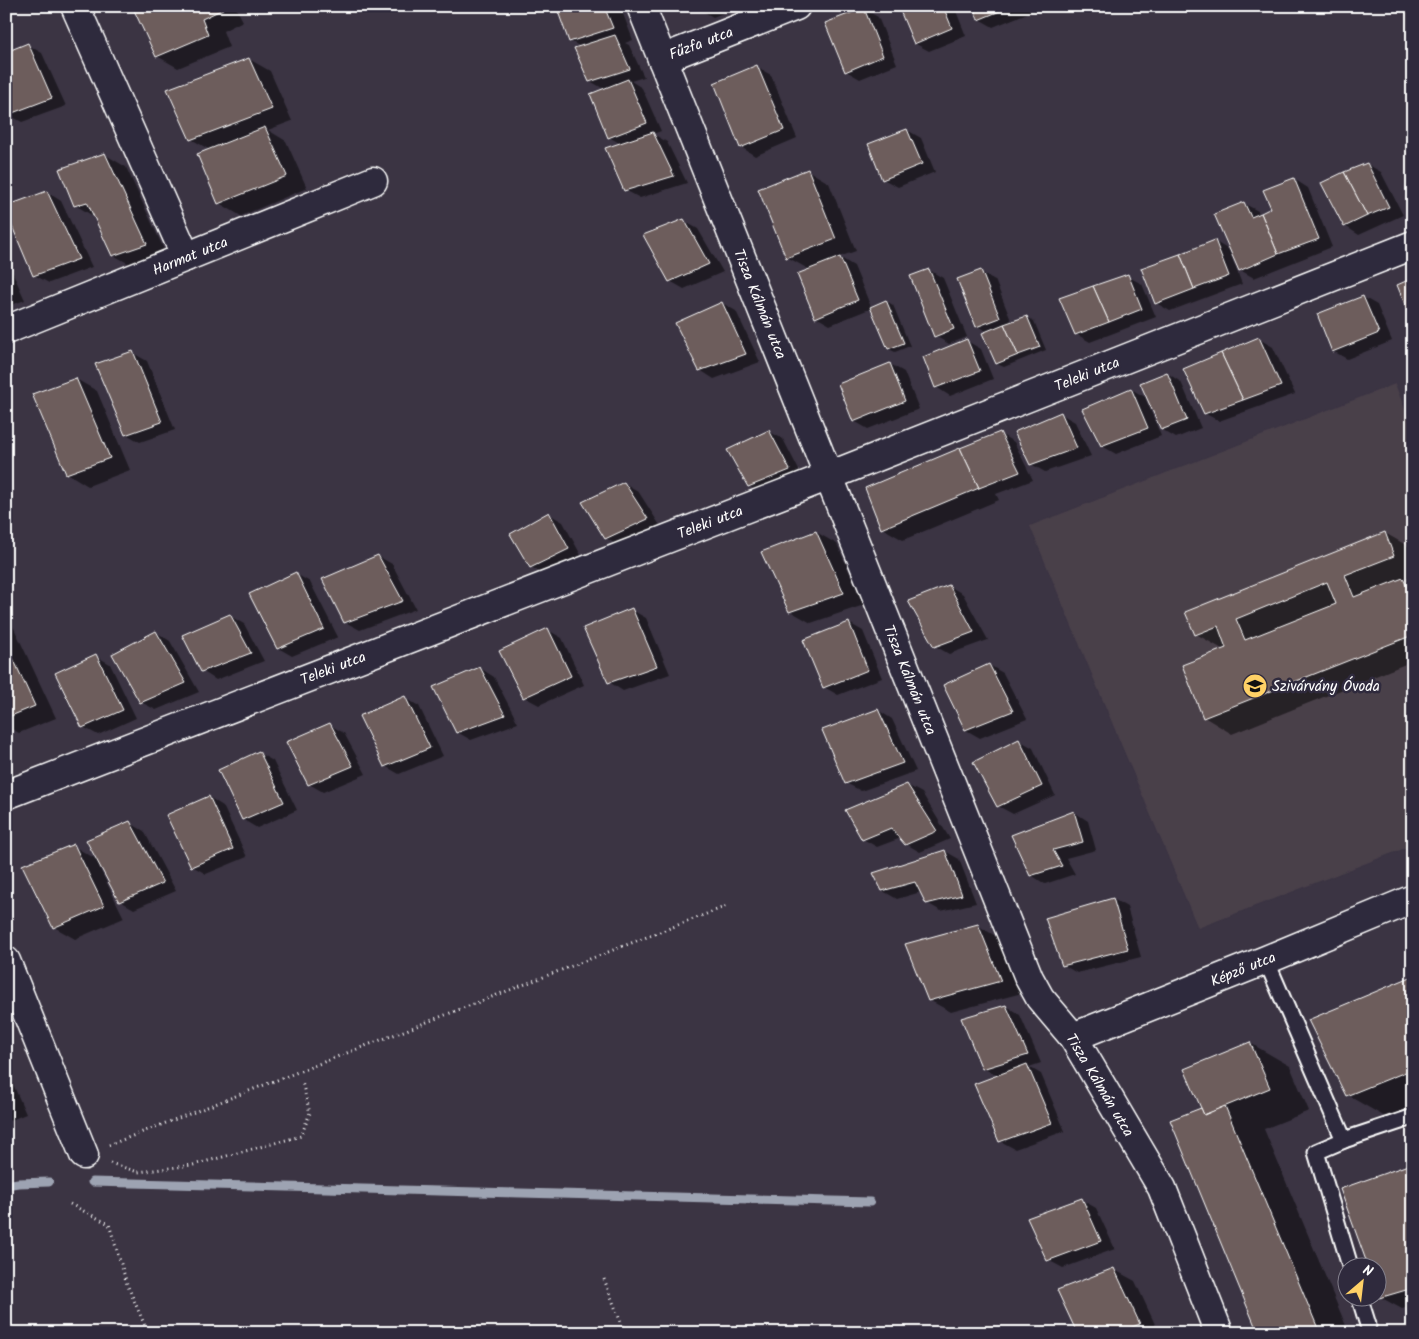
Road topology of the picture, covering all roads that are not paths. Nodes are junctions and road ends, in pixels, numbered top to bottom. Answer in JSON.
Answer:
{"nodes":[{"id":1,"x":75,"y":6,"type":"edge"},
{"id":2,"x":641,"y":6,"type":"edge"},
{"id":3,"x":796,"y":6,"type":"edge"},
{"id":4,"x":662,"y":59,"type":"junction"},
{"id":5,"x":373,"y":181,"type":"dead end"},
{"id":6,"x":1413,"y":245,"type":"edge"},
{"id":7,"x":186,"y":257,"type":"junction"},
{"id":8,"x":6,"y":330,"type":"edge"},
{"id":9,"x":829,"y":476,"type":"junction"},
{"id":10,"x":6,"y":795,"type":"edge"},
{"id":11,"x":1413,"y":899,"type":"edge"},
{"id":12,"x":1266,"y":960,"type":"junction"},
{"id":13,"x":6,"y":961,"type":"edge"},
{"id":14,"x":1073,"y":1036,"type":"junction"},
{"id":15,"x":1413,"y":1117,"type":"edge"},
{"id":16,"x":1344,"y":1140,"type":"junction"},
{"id":17,"x":84,"y":1154,"type":"road end"},
{"id":18,"x":1347,"y":1256,"type":"edge"},
{"id":19,"x":1363,"y":1306,"type":"edge"},
{"id":20,"x":1368,"y":1325,"type":"dead end"},
{"id":21,"x":1219,"y":1333,"type":"edge"}],
"edges":[{"from":1,"to":7,"type":"street"},
{"from":2,"to":4,"type":"street","name":"Tisza Kálmán utca"},
{"from":3,"to":4,"type":"street","name":"Fűzfa utca"},
{"from":4,"to":9,"type":"street","name":"Tisza Kálmán utca"},
{"from":5,"to":7,"type":"street","name":"Harmat utca"},
{"from":6,"to":9,"type":"street","name":"Teleki utca"},
{"from":7,"to":8,"type":"street","name":"Harmat utca"},
{"from":9,"to":10,"type":"street","name":"Teleki utca"},
{"from":9,"to":14,"type":"street","name":"Tisza Kálmán utca"},
{"from":11,"to":12,"type":"street","name":"Képző utca"},
{"from":12,"to":14,"type":"street","name":"Képző utca"},
{"from":12,"to":16,"type":"lane"},
{"from":13,"to":17,"type":"street"},
{"from":14,"to":21,"type":"street","name":"Tisza Kálmán utca"},
{"from":15,"to":16,"type":"lane"},
{"from":16,"to":18,"type":"lane"},
{"from":19,"to":20,"type":"lane"}]}
